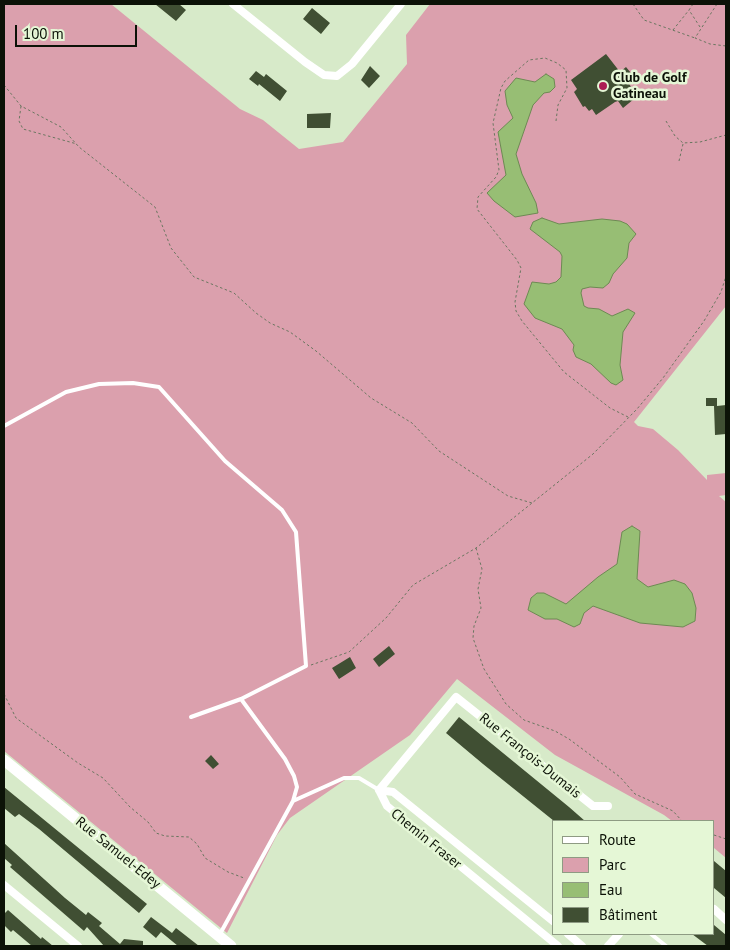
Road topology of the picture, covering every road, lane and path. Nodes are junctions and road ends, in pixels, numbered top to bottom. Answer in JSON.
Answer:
{"nodes":[{"id":1,"x":233,"y":4,"type":"edge"},
{"id":2,"x":401,"y":4,"type":"edge"},
{"id":3,"x":632,"y":4,"type":"edge"},
{"id":4,"x":693,"y":4,"type":"edge"},
{"id":5,"x":717,"y":4,"type":"edge"},
{"id":6,"x":690,"y":10,"type":"junction"},
{"id":7,"x":701,"y":28,"type":"junction"},
{"id":8,"x":673,"y":30,"type":"junction"},
{"id":9,"x":695,"y":38,"type":"junction"},
{"id":10,"x":726,"y":46,"type":"edge"},
{"id":11,"x":4,"y":85,"type":"edge"},
{"id":12,"x":21,"y":106,"type":"junction"},
{"id":13,"x":556,"y":121,"type":"dead end"},
{"id":14,"x":666,"y":121,"type":"dead end"},
{"id":15,"x":726,"y":135,"type":"edge"},
{"id":16,"x":683,"y":143,"type":"junction"},
{"id":17,"x":78,"y":145,"type":"junction"},
{"id":18,"x":679,"y":161,"type":"dead end"},
{"id":19,"x":726,"y":276,"type":"edge"},
{"id":20,"x":629,"y":418,"type":"junction"},
{"id":21,"x":4,"y":426,"type":"edge"},
{"id":22,"x":532,"y":503,"type":"junction"},
{"id":23,"x":476,"y":548,"type":"junction"},
{"id":24,"x":306,"y":666,"type":"junction"},
{"id":25,"x":4,"y":694,"type":"edge"},
{"id":26,"x":241,"y":699,"type":"junction"},
{"id":27,"x":191,"y":717,"type":"dead end"},
{"id":28,"x":4,"y":760,"type":"edge"},
{"id":29,"x":379,"y":790,"type":"junction"},
{"id":30,"x":293,"y":800,"type":"junction"},
{"id":31,"x":608,"y":806,"type":"dead end"},
{"id":32,"x":681,"y":820,"type":"edge"},
{"id":33,"x":248,"y":883,"type":"junction"},
{"id":34,"x":4,"y":885,"type":"edge"},
{"id":35,"x":715,"y":911,"type":"edge"},
{"id":36,"x":552,"y":920,"type":"edge"},
{"id":37,"x":726,"y":920,"type":"edge"},
{"id":38,"x":569,"y":935,"type":"edge"},
{"id":39,"x":618,"y":935,"type":"edge"},
{"id":40,"x":652,"y":935,"type":"edge"},
{"id":41,"x":219,"y":936,"type":"junction"},
{"id":42,"x":78,"y":946,"type":"edge"},
{"id":43,"x":231,"y":946,"type":"edge"},
{"id":44,"x":558,"y":946,"type":"edge"},
{"id":45,"x":582,"y":946,"type":"edge"},
{"id":46,"x":608,"y":946,"type":"edge"},
{"id":47,"x":666,"y":946,"type":"edge"}],
"edges":[{"from":1,"to":2,"type":"street"},
{"from":3,"to":8,"type":"path"},
{"from":4,"to":6,"type":"path"},
{"from":5,"to":7,"type":"path"},
{"from":6,"to":7,"type":"path"},
{"from":6,"to":8,"type":"path"},
{"from":7,"to":9,"type":"path"},
{"from":8,"to":9,"type":"path"},
{"from":9,"to":10,"type":"path"},
{"from":11,"to":12,"type":"path"},
{"from":12,"to":17,"type":"path"},
{"from":12,"to":17,"type":"path"},
{"from":13,"to":20,"type":"path"},
{"from":14,"to":16,"type":"path"},
{"from":15,"to":16,"type":"path"},
{"from":16,"to":18,"type":"path"},
{"from":17,"to":22,"type":"path"},
{"from":19,"to":20,"type":"path"},
{"from":20,"to":22,"type":"path"},
{"from":21,"to":24,"type":"lane"},
{"from":22,"to":23,"type":"path"},
{"from":23,"to":24,"type":"path"},
{"from":23,"to":32,"type":"path"},
{"from":24,"to":26,"type":"lane"},
{"from":25,"to":33,"type":"path"},
{"from":26,"to":27,"type":"lane"},
{"from":26,"to":30,"type":"lane"},
{"from":28,"to":41,"type":"street","name":"Rue Samuel-Edey"},
{"from":29,"to":30,"type":"lane"},
{"from":29,"to":31,"type":"street","name":"Rue François-Dumais"},
{"from":29,"to":36,"type":"street","name":"Chemin Fraser"},
{"from":29,"to":44,"type":"street","name":"Chemin Fraser"},
{"from":30,"to":33,"type":"lane"},
{"from":33,"to":41,"type":"lane"},
{"from":34,"to":42,"type":"street"},
{"from":35,"to":37,"type":"street"},
{"from":38,"to":45,"type":"street"},
{"from":39,"to":46,"type":"street"},
{"from":40,"to":47,"type":"lane"},
{"from":41,"to":43,"type":"street","name":"Rue Samuel-Edey"}]}
